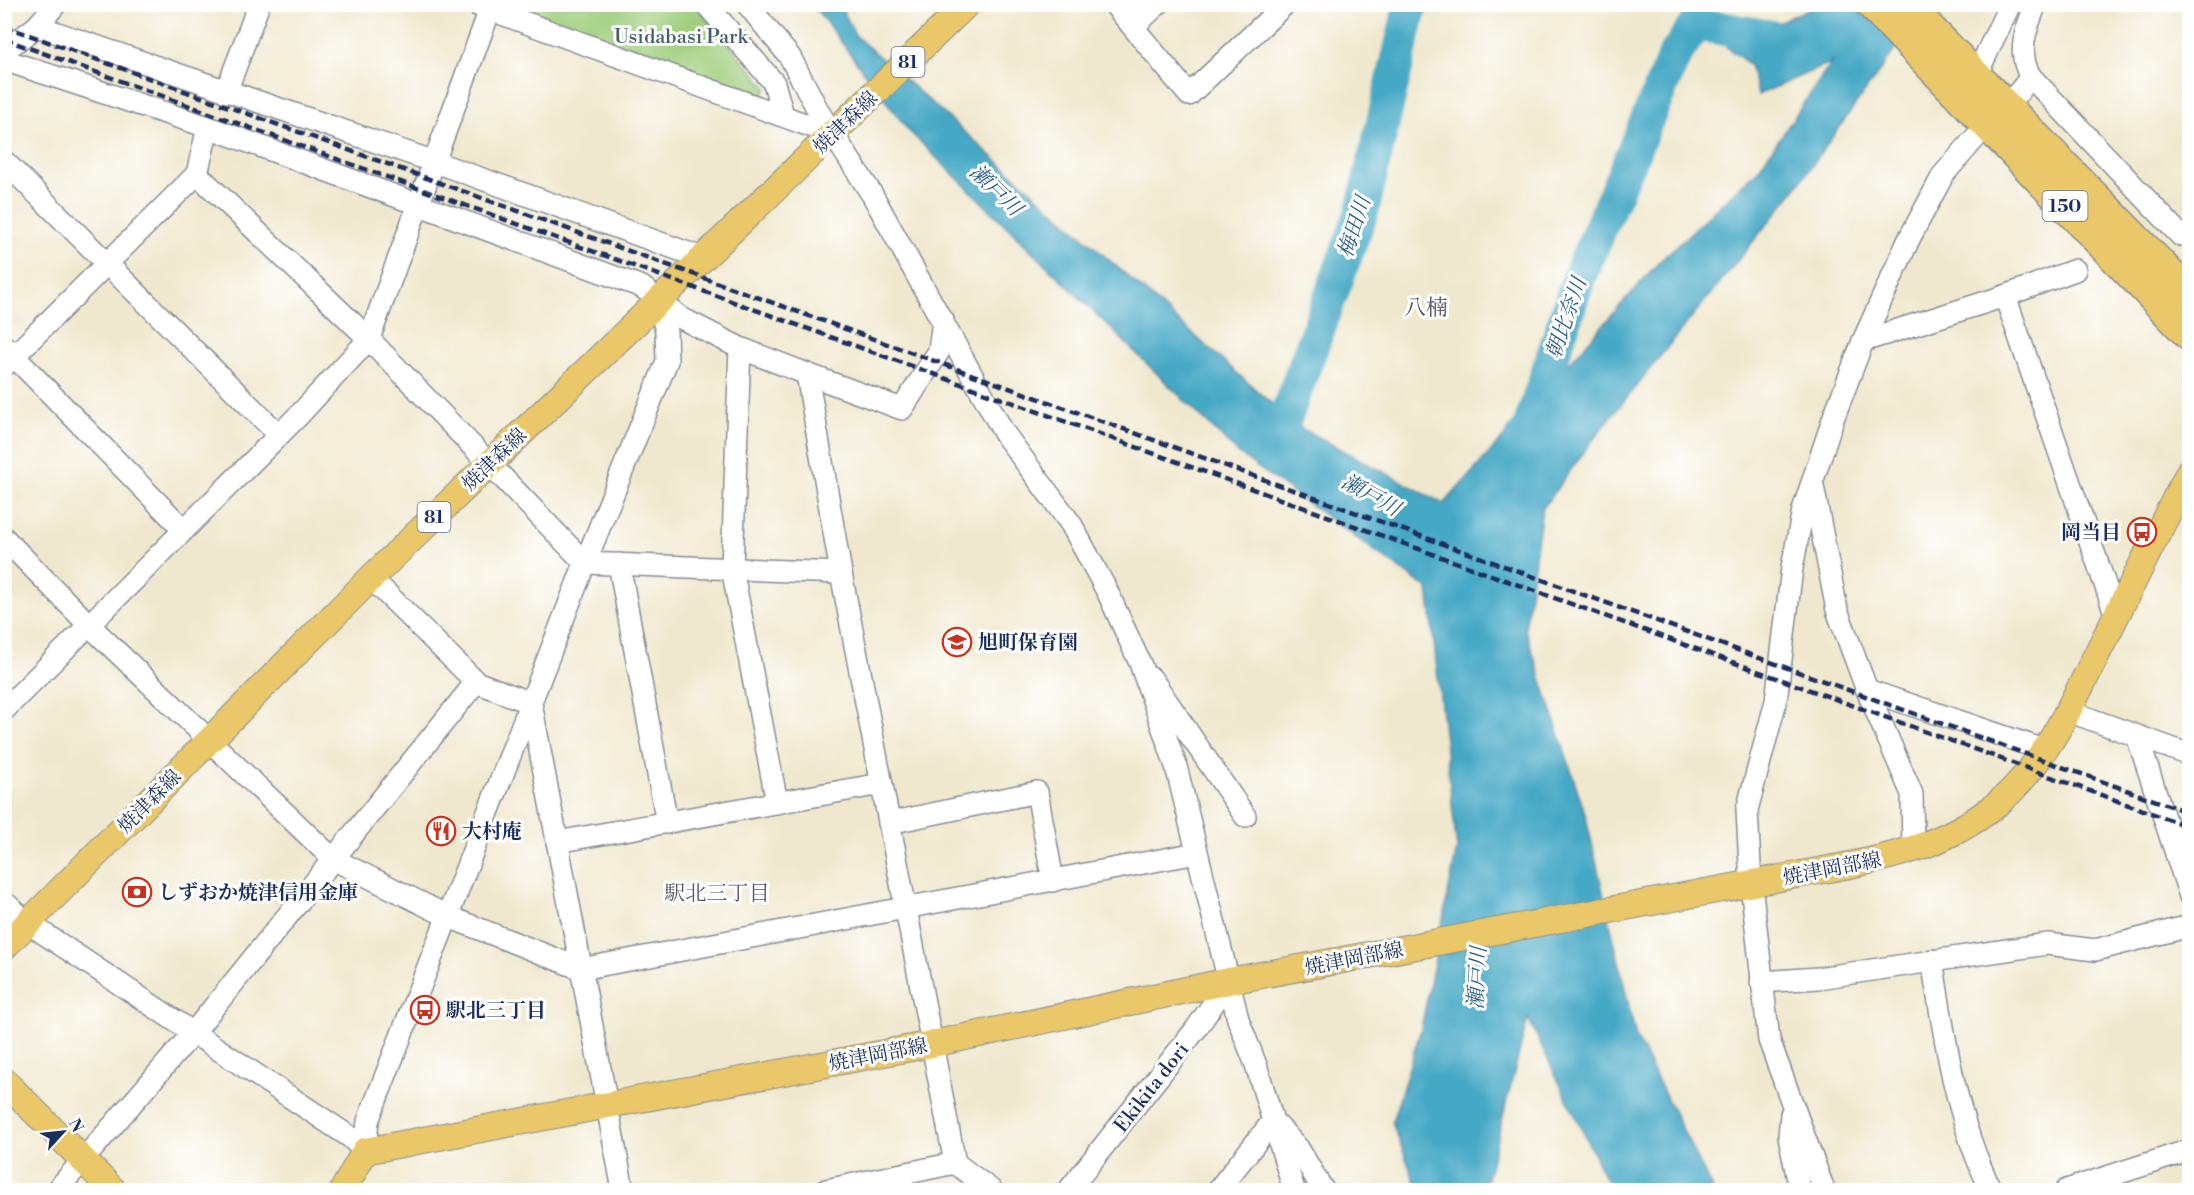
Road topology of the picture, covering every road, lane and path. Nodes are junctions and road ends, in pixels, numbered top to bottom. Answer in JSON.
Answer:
{"nodes":[{"id":1,"x":56,"y":4,"type":"edge"},
{"id":2,"x":259,"y":4,"type":"edge"},
{"id":3,"x":706,"y":4,"type":"edge"},
{"id":4,"x":747,"y":4,"type":"edge"},
{"id":5,"x":967,"y":4,"type":"edge"},
{"id":6,"x":1114,"y":4,"type":"edge"},
{"id":7,"x":1158,"y":4,"type":"edge"},
{"id":8,"x":1285,"y":4,"type":"edge"},
{"id":9,"x":1871,"y":4,"type":"edge"},
{"id":10,"x":1906,"y":4,"type":"edge"},
{"id":11,"x":2010,"y":4,"type":"edge"},
{"id":12,"x":2036,"y":4,"type":"edge"},
{"id":13,"x":486,"y":6,"type":"edge"},
{"id":14,"x":37,"y":27,"type":"junction"},
{"id":15,"x":1133,"y":27,"type":"junction"},
{"id":16,"x":4,"y":51,"type":"edge"},
{"id":17,"x":4,"y":60,"type":"edge"},
{"id":18,"x":1948,"y":66,"type":"junction"},
{"id":19,"x":1976,"y":76,"type":"junction"},
{"id":20,"x":2031,"y":76,"type":"junction"},
{"id":21,"x":226,"y":92,"type":"junction"},
{"id":22,"x":2018,"y":93,"type":"dead end"},
{"id":23,"x":783,"y":115,"type":"junction"},
{"id":24,"x":840,"y":126,"type":"junction"},
{"id":25,"x":208,"y":127,"type":"junction"},
{"id":26,"x":1976,"y":137,"type":"dead end"},
{"id":27,"x":4,"y":161,"type":"edge"},
{"id":28,"x":435,"y":162,"type":"junction"},
{"id":29,"x":197,"y":174,"type":"junction"},
{"id":30,"x":416,"y":206,"type":"junction"},
{"id":31,"x":2190,"y":233,"type":"edge"},
{"id":32,"x":702,"y":258,"type":"junction"},
{"id":33,"x":107,"y":261,"type":"junction"},
{"id":34,"x":2075,"y":270,"type":"dead end"},
{"id":35,"x":2190,"y":294,"type":"edge"},
{"id":36,"x":2005,"y":296,"type":"junction"},
{"id":37,"x":658,"y":300,"type":"junction"},
{"id":38,"x":943,"y":320,"type":"junction"},
{"id":39,"x":2190,"y":336,"type":"edge"},
{"id":40,"x":369,"y":339,"type":"junction"},
{"id":41,"x":1863,"y":341,"type":"junction"},
{"id":42,"x":740,"y":348,"type":"junction"},
{"id":43,"x":8,"y":356,"type":"edge"},
{"id":44,"x":807,"y":375,"type":"junction"},
{"id":45,"x":279,"y":435,"type":"junction"},
{"id":46,"x":489,"y":464,"type":"junction"},
{"id":47,"x":2190,"y":470,"type":"edge"},
{"id":48,"x":1812,"y":480,"type":"junction"},
{"id":49,"x":183,"y":529,"type":"junction"},
{"id":50,"x":4,"y":538,"type":"edge"},
{"id":51,"x":585,"y":563,"type":"junction"},
{"id":52,"x":618,"y":564,"type":"junction"},
{"id":53,"x":732,"y":568,"type":"junction"},
{"id":54,"x":841,"y":573,"type":"junction"},
{"id":55,"x":371,"y":578,"type":"junction"},
{"id":56,"x":2116,"y":616,"type":"junction"},
{"id":57,"x":89,"y":625,"type":"junction"},
{"id":58,"x":1140,"y":663,"type":"junction"},
{"id":59,"x":476,"y":682,"type":"junction"},
{"id":60,"x":1867,"y":690,"type":"junction"},
{"id":61,"x":531,"y":703,"type":"junction"},
{"id":62,"x":4,"y":710,"type":"edge"},
{"id":63,"x":2068,"y":711,"type":"junction"},
{"id":64,"x":2137,"y":736,"type":"junction"},
{"id":65,"x":210,"y":739,"type":"junction"},
{"id":66,"x":2044,"y":750,"type":"junction"},
{"id":67,"x":2190,"y":755,"type":"edge"},
{"id":68,"x":881,"y":784,"type":"junction"},
{"id":69,"x":777,"y":803,"type":"junction"},
{"id":70,"x":1245,"y":816,"type":"dead end"},
{"id":71,"x":667,"y":823,"type":"junction"},
{"id":72,"x":889,"y":823,"type":"junction"},
{"id":73,"x":557,"y":842,"type":"junction"},
{"id":74,"x":1913,"y":850,"type":"junction"},
{"id":75,"x":1197,"y":853,"type":"junction"},
{"id":76,"x":333,"y":859,"type":"junction"},
{"id":77,"x":1053,"y":881,"type":"junction"},
{"id":78,"x":1746,"y":885,"type":"junction"},
{"id":79,"x":2190,"y":896,"type":"edge"},
{"id":80,"x":4,"y":902,"type":"edge"},
{"id":81,"x":906,"y":909,"type":"junction"},
{"id":82,"x":449,"y":917,"type":"junction"},
{"id":83,"x":28,"y":923,"type":"junction"},
{"id":84,"x":2190,"y":926,"type":"edge"},
{"id":85,"x":4,"y":947,"type":"edge"},
{"id":86,"x":1932,"y":960,"type":"junction"},
{"id":87,"x":581,"y":969,"type":"junction"},
{"id":88,"x":1241,"y":979,"type":"junction"},
{"id":89,"x":1761,"y":982,"type":"junction"},
{"id":90,"x":194,"y":1033,"type":"junction"},
{"id":91,"x":932,"y":1044,"type":"junction"},
{"id":92,"x":4,"y":1081,"type":"edge"},
{"id":93,"x":1792,"y":1105,"type":"junction"},
{"id":94,"x":607,"y":1106,"type":"junction"},
{"id":95,"x":1273,"y":1121,"type":"junction"},
{"id":96,"x":2190,"y":1149,"type":"edge"},
{"id":97,"x":365,"y":1151,"type":"junction"},
{"id":98,"x":82,"y":1160,"type":"junction"},
{"id":99,"x":955,"y":1163,"type":"junction"},
{"id":100,"x":57,"y":1191,"type":"edge"},
{"id":101,"x":113,"y":1191,"type":"edge"},
{"id":102,"x":343,"y":1191,"type":"edge"},
{"id":103,"x":622,"y":1191,"type":"edge"},
{"id":104,"x":826,"y":1191,"type":"edge"},
{"id":105,"x":991,"y":1191,"type":"edge"},
{"id":106,"x":1069,"y":1191,"type":"edge"},
{"id":107,"x":1218,"y":1191,"type":"edge"},
{"id":108,"x":1294,"y":1191,"type":"edge"},
{"id":109,"x":1323,"y":1191,"type":"edge"},
{"id":110,"x":1800,"y":1191,"type":"edge"},
{"id":111,"x":1824,"y":1191,"type":"edge"},
{"id":112,"x":1991,"y":1191,"type":"edge"},
{"id":113,"x":2067,"y":1191,"type":"edge"}],
"edges":[{"from":1,"to":14,"type":"street"},
{"from":2,"to":21,"type":"street"},
{"from":3,"to":23,"type":"street"},
{"from":4,"to":24,"type":"street"},
{"from":5,"to":24,"type":"main road","name":"焼津森線","number":"81"},
{"from":6,"to":15,"type":"street"},
{"from":7,"to":15,"type":"street"},
{"from":8,"to":15,"type":"street"},
{"from":9,"to":18,"type":"highway","number":"150"},
{"from":10,"to":18,"type":"highway","number":"150"},
{"from":11,"to":19,"type":"street"},
{"from":12,"to":20,"type":"street"},
{"from":13,"to":23,"type":"street"},
{"from":13,"to":28,"type":"street"},
{"from":14,"to":16,"type":"street"},
{"from":14,"to":21,"type":"street"},
{"from":17,"to":25,"type":"street"},
{"from":18,"to":19,"type":"highway","number":"150"},
{"from":18,"to":39,"type":"highway","number":"150"},
{"from":19,"to":35,"type":"highway","number":"150"},
{"from":20,"to":22,"type":"street"},
{"from":20,"to":31,"type":"street"},
{"from":21,"to":28,"type":"street"},
{"from":23,"to":24,"type":"street"},
{"from":24,"to":32,"type":"main road","name":"焼津森線","number":"81"},
{"from":24,"to":38,"type":"street"},
{"from":25,"to":29,"type":"street"},
{"from":25,"to":30,"type":"street"},
{"from":26,"to":41,"type":"street"},
{"from":27,"to":33,"type":"street"},
{"from":28,"to":30,"type":"street"},
{"from":28,"to":32,"type":"street"},
{"from":29,"to":33,"type":"street"},
{"from":29,"to":40,"type":"street"},
{"from":30,"to":37,"type":"street"},
{"from":30,"to":40,"type":"street"},
{"from":32,"to":37,"type":"main road","name":"焼津森線","number":"81"},
{"from":33,"to":43,"type":"street"},
{"from":33,"to":45,"type":"street"},
{"from":34,"to":36,"type":"street"},
{"from":36,"to":41,"type":"street"},
{"from":36,"to":56,"type":"street"},
{"from":37,"to":42,"type":"street"},
{"from":37,"to":46,"type":"main road","name":"焼津森線","number":"81"},
{"from":37,"to":51,"type":"street"},
{"from":38,"to":44,"type":"street"},
{"from":38,"to":58,"type":"street"},
{"from":40,"to":45,"type":"street"},
{"from":40,"to":46,"type":"street"},
{"from":41,"to":48,"type":"street"},
{"from":42,"to":44,"type":"street"},
{"from":42,"to":53,"type":"street"},
{"from":43,"to":49,"type":"street"},
{"from":44,"to":54,"type":"street"},
{"from":45,"to":49,"type":"street"},
{"from":46,"to":51,"type":"street"},
{"from":46,"to":55,"type":"main road","name":"焼津森線","number":"81"},
{"from":47,"to":56,"type":"main road","name":"焼津岡部線"},
{"from":48,"to":60,"type":"street"},
{"from":48,"to":78,"type":"street"},
{"from":49,"to":57,"type":"street"},
{"from":50,"to":57,"type":"street"},
{"from":51,"to":52,"type":"street"},
{"from":51,"to":61,"type":"street"},
{"from":52,"to":53,"type":"street"},
{"from":52,"to":71,"type":"street"},
{"from":53,"to":54,"type":"street"},
{"from":53,"to":69,"type":"street"},
{"from":54,"to":68,"type":"street"},
{"from":55,"to":59,"type":"street"},
{"from":55,"to":65,"type":"main road","name":"焼津森線","number":"81"},
{"from":56,"to":63,"type":"main road","name":"焼津岡部線"},
{"from":57,"to":62,"type":"street"},
{"from":57,"to":65,"type":"street"},
{"from":58,"to":70,"type":"street"},
{"from":58,"to":75,"type":"street"},
{"from":59,"to":61,"type":"street"},
{"from":59,"to":76,"type":"street"},
{"from":60,"to":66,"type":"street"},
{"from":60,"to":74,"type":"street"},
{"from":61,"to":73,"type":"street"},
{"from":61,"to":82,"type":"street"},
{"from":63,"to":64,"type":"street"},
{"from":63,"to":66,"type":"main road","name":"焼津岡部線"},
{"from":64,"to":67,"type":"street"},
{"from":64,"to":79,"type":"street"},
{"from":65,"to":76,"type":"street"},
{"from":65,"to":83,"type":"main road","name":"焼津森線","number":"81"},
{"from":66,"to":74,"type":"main road","name":"焼津岡部線"},
{"from":68,"to":69,"type":"street"},
{"from":68,"to":72,"type":"street"},
{"from":69,"to":71,"type":"street"},
{"from":71,"to":73,"type":"street"},
{"from":72,"to":77,"type":"street"},
{"from":72,"to":81,"type":"street"},
{"from":73,"to":87,"type":"street"},
{"from":74,"to":78,"type":"main road","name":"焼津岡部線"},
{"from":75,"to":77,"type":"street"},
{"from":75,"to":88,"type":"street"},
{"from":76,"to":82,"type":"street"},
{"from":76,"to":90,"type":"street"},
{"from":77,"to":81,"type":"street"},
{"from":78,"to":88,"type":"main road","name":"焼津岡部線"},
{"from":78,"to":89,"type":"street"},
{"from":80,"to":83,"type":"street"},
{"from":81,"to":87,"type":"street"},
{"from":81,"to":91,"type":"street"},
{"from":82,"to":87,"type":"street"},
{"from":82,"to":97,"type":"street"},
{"from":83,"to":85,"type":"main road","name":"焼津森線","number":"81"},
{"from":83,"to":90,"type":"street"},
{"from":84,"to":86,"type":"street"},
{"from":86,"to":89,"type":"street"},
{"from":86,"to":112,"type":"street"},
{"from":87,"to":94,"type":"street"},
{"from":88,"to":91,"type":"main road","name":"焼津岡部線"},
{"from":88,"to":95,"type":"street"},
{"from":88,"to":106,"type":"street","name":"Ekikita dori"},
{"from":89,"to":93,"type":"street"},
{"from":90,"to":97,"type":"street"},
{"from":90,"to":98,"type":"street"},
{"from":91,"to":94,"type":"main road","name":"焼津岡部線"},
{"from":91,"to":99,"type":"street"},
{"from":92,"to":98,"type":"main road"},
{"from":93,"to":110,"type":"street"},
{"from":93,"to":111,"type":"street"},
{"from":94,"to":97,"type":"main road","name":"焼津岡部線"},
{"from":94,"to":103,"type":"street"},
{"from":95,"to":107,"type":"street"},
{"from":95,"to":108,"type":"street"},
{"from":95,"to":109,"type":"street"},
{"from":96,"to":113,"type":"street"},
{"from":97,"to":102,"type":"main road"},
{"from":98,"to":100,"type":"street"},
{"from":98,"to":101,"type":"main road"},
{"from":99,"to":104,"type":"street"},
{"from":99,"to":105,"type":"street"}]}
